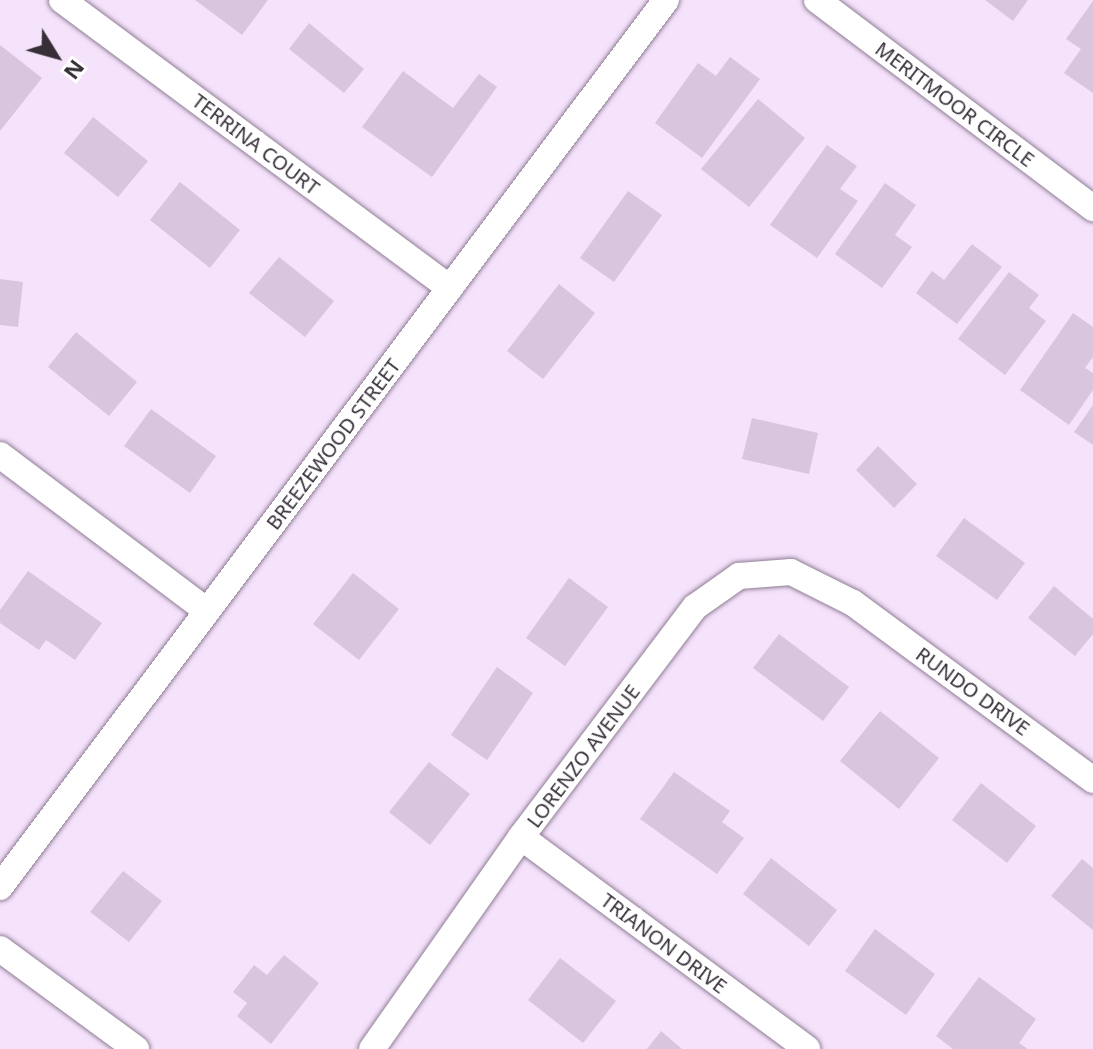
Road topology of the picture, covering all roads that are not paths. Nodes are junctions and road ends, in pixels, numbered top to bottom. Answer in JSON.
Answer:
{"nodes":[{"id":1,"x":62,"y":0,"type":"edge"},
{"id":2,"x":666,"y":0,"type":"edge"},
{"id":3,"x":817,"y":0,"type":"edge"},
{"id":4,"x":1093,"y":208,"type":"edge"},
{"id":5,"x":450,"y":288,"type":"junction"},
{"id":6,"x":0,"y":455,"type":"edge"},
{"id":7,"x":853,"y":603,"type":"joint"},
{"id":8,"x":207,"y":611,"type":"junction"},
{"id":9,"x":1093,"y":780,"type":"edge"},
{"id":10,"x":521,"y":837,"type":"junction"},
{"id":11,"x":0,"y":887,"type":"edge"},
{"id":12,"x":0,"y":949,"type":"edge"},
{"id":13,"x":136,"y":1049,"type":"edge"},
{"id":14,"x":372,"y":1049,"type":"edge"},
{"id":15,"x":807,"y":1049,"type":"edge"}],
"edges":[{"from":1,"to":5,"type":"street","name":"TERRINA COURT"},
{"from":2,"to":5,"type":"street","name":"BREEZEWOOD STREET"},
{"from":3,"to":4,"type":"street","name":"MERITMOOR CIRCLE"},
{"from":5,"to":8,"type":"street","name":"BREEZEWOOD STREET"},
{"from":6,"to":8,"type":"street"},
{"from":7,"to":9,"type":"street","name":"RUNDO DRIVE"},
{"from":7,"to":10,"type":"street","name":"LORENZO AVENUE"},
{"from":8,"to":11,"type":"street","name":"BREEZEWOOD STREET"},
{"from":10,"to":14,"type":"street","name":"LORENZO AVENUE"},
{"from":10,"to":15,"type":"street","name":"TRIANON DRIVE"},
{"from":12,"to":13,"type":"street"}]}
